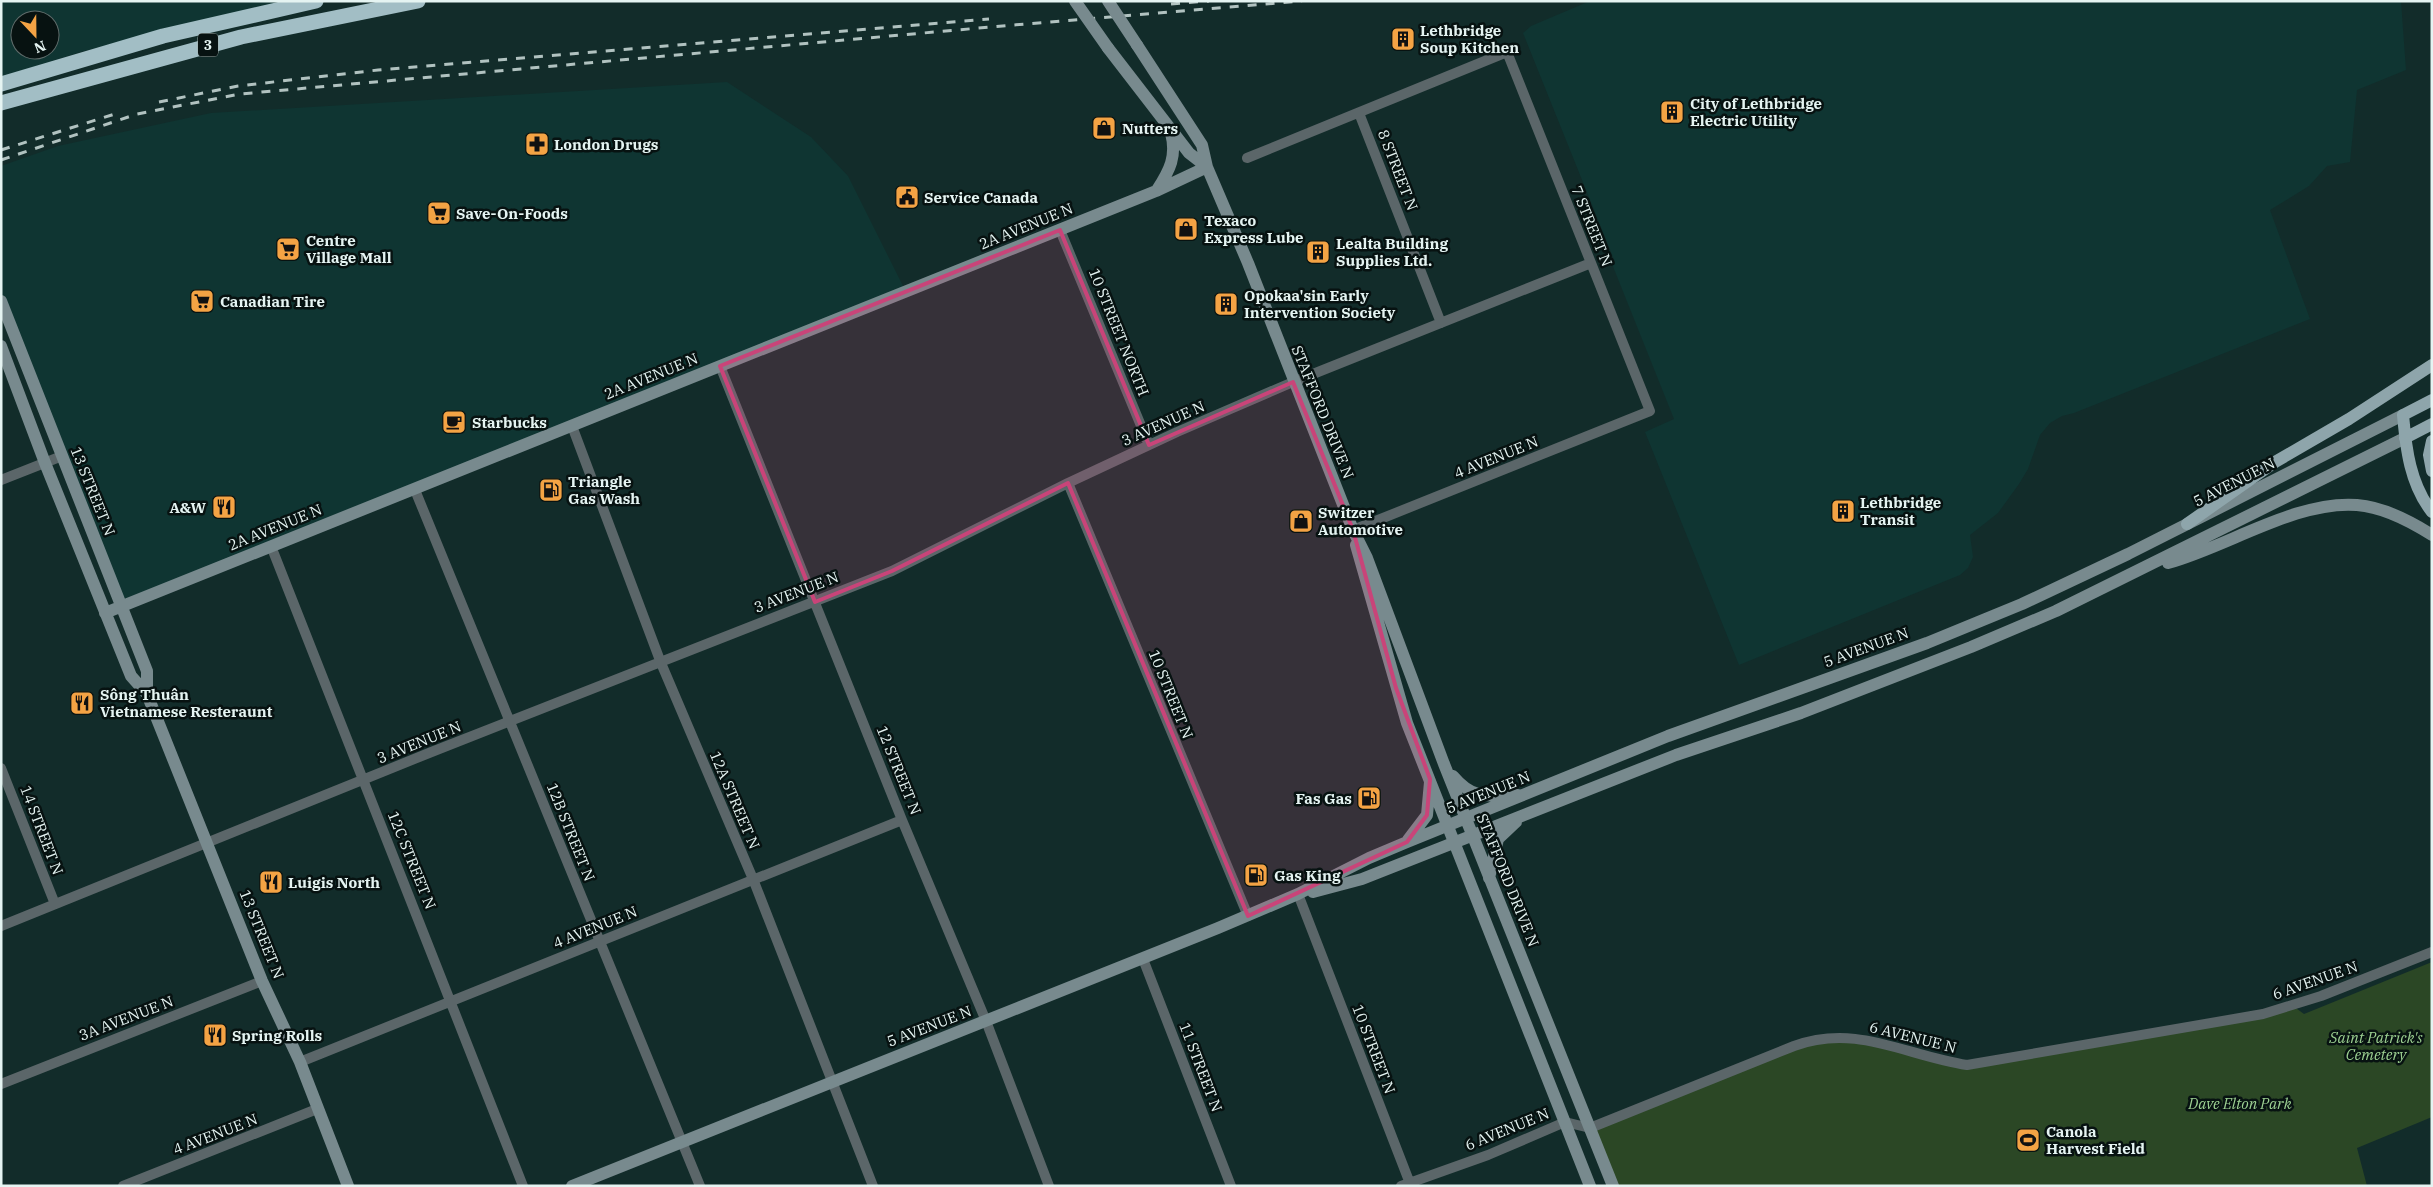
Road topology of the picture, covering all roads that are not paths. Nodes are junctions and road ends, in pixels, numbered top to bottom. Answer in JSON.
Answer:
{"nodes":[{"id":1,"x":316,"y":1,"type":"edge"},
{"id":2,"x":418,"y":1,"type":"edge"},
{"id":3,"x":1075,"y":1,"type":"edge"},
{"id":4,"x":1108,"y":1,"type":"edge"},
{"id":5,"x":1,"y":84,"type":"edge"},
{"id":6,"x":1,"y":103,"type":"edge"},
{"id":7,"x":1359,"y":113,"type":"junction"},
{"id":8,"x":1170,"y":128,"type":"junction"},
{"id":9,"x":1247,"y":158,"type":"dead end"},
{"id":10,"x":1206,"y":167,"type":"junction"},
{"id":11,"x":1156,"y":191,"type":"junction"},
{"id":12,"x":1060,"y":230,"type":"junction"},
{"id":13,"x":1591,"y":263,"type":"junction"},
{"id":14,"x":1,"y":301,"type":"edge"},
{"id":15,"x":1441,"y":323,"type":"junction"},
{"id":16,"x":1,"y":346,"type":"edge"},
{"id":17,"x":2432,"y":365,"type":"edge"},
{"id":18,"x":720,"y":366,"type":"junction"},
{"id":19,"x":1293,"y":382,"type":"junction"},
{"id":20,"x":2432,"y":400,"type":"edge"},
{"id":21,"x":1650,"y":411,"type":"joint"},
{"id":22,"x":2403,"y":415,"type":"junction"},
{"id":23,"x":2432,"y":424,"type":"edge"},
{"id":24,"x":572,"y":426,"type":"junction"},
{"id":25,"x":2405,"y":438,"type":"junction"},
{"id":26,"x":2432,"y":441,"type":"edge"},
{"id":27,"x":1149,"y":445,"type":"junction"},
{"id":28,"x":62,"y":456,"type":"junction"},
{"id":29,"x":45,"y":463,"type":"junction"},
{"id":30,"x":2432,"y":471,"type":"edge"},
{"id":31,"x":1,"y":480,"type":"edge"},
{"id":32,"x":1068,"y":483,"type":"junction"},
{"id":33,"x":415,"y":490,"type":"junction"},
{"id":34,"x":2432,"y":512,"type":"edge"},
{"id":35,"x":2187,"y":524,"type":"junction"},
{"id":36,"x":1353,"y":530,"type":"junction"},
{"id":37,"x":2432,"y":534,"type":"edge"},
{"id":38,"x":271,"y":546,"type":"junction"},
{"id":39,"x":2141,"y":570,"type":"junction"},
{"id":40,"x":815,"y":602,"type":"junction"},
{"id":41,"x":121,"y":607,"type":"junction"},
{"id":42,"x":105,"y":613,"type":"junction"},
{"id":43,"x":661,"y":663,"type":"junction"},
{"id":44,"x":147,"y":694,"type":"junction"},
{"id":45,"x":510,"y":722,"type":"junction"},
{"id":46,"x":1444,"y":764,"type":"junction"},
{"id":47,"x":1,"y":768,"type":"edge"},
{"id":48,"x":1430,"y":779,"type":"junction"},
{"id":49,"x":364,"y":780,"type":"junction"},
{"id":50,"x":1526,"y":795,"type":"junction"},
{"id":51,"x":1524,"y":815,"type":"junction"},
{"id":52,"x":1466,"y":818,"type":"junction"},
{"id":53,"x":902,"y":820,"type":"junction"},
{"id":54,"x":1449,"y":825,"type":"junction"},
{"id":55,"x":1472,"y":836,"type":"junction"},
{"id":56,"x":207,"y":842,"type":"junction"},
{"id":57,"x":1407,"y":842,"type":"junction"},
{"id":58,"x":1456,"y":843,"type":"junction"},
{"id":59,"x":1489,"y":878,"type":"junction"},
{"id":60,"x":753,"y":880,"type":"junction"},
{"id":61,"x":1298,"y":894,"type":"junction"},
{"id":62,"x":55,"y":904,"type":"junction"},
{"id":63,"x":1248,"y":916,"type":"junction"},
{"id":64,"x":1,"y":926,"type":"edge"},
{"id":65,"x":599,"y":941,"type":"junction"},
{"id":66,"x":2432,"y":952,"type":"edge"},
{"id":67,"x":1143,"y":959,"type":"junction"},
{"id":68,"x":262,"y":981,"type":"junction"},
{"id":69,"x":452,"y":1000,"type":"junction"},
{"id":70,"x":986,"y":1021,"type":"junction"},
{"id":71,"x":300,"y":1062,"type":"junction"},
{"id":72,"x":833,"y":1081,"type":"junction"},
{"id":73,"x":1,"y":1084,"type":"edge"},
{"id":74,"x":317,"y":1109,"type":"junction"},
{"id":75,"x":1565,"y":1122,"type":"junction"},
{"id":76,"x":1590,"y":1128,"type":"junction"},
{"id":77,"x":682,"y":1142,"type":"junction"},
{"id":78,"x":1407,"y":1185,"type":"edge"},
{"id":79,"x":123,"y":1186,"type":"edge"},
{"id":80,"x":348,"y":1186,"type":"edge"},
{"id":81,"x":524,"y":1186,"type":"edge"},
{"id":82,"x":572,"y":1186,"type":"edge"},
{"id":83,"x":700,"y":1186,"type":"edge"},
{"id":84,"x":873,"y":1186,"type":"edge"},
{"id":85,"x":1049,"y":1186,"type":"edge"},
{"id":86,"x":1231,"y":1186,"type":"edge"},
{"id":87,"x":1590,"y":1186,"type":"edge"},
{"id":88,"x":1612,"y":1186,"type":"edge"}],
"edges":[{"from":1,"to":5,"type":"highway","number":"3"},
{"from":2,"to":6,"type":"highway","number":"3"},
{"from":3,"to":8,"type":"main road","name":"STAFFORD DRIVE N","bridge":true},
{"from":4,"to":10,"type":"main road","name":"STAFFORD DRIVE N","bridge":true},
{"from":7,"to":9,"type":"street"},
{"from":7,"to":13,"type":"street","name":"7 STREET N"},
{"from":7,"to":15,"type":"street","name":"8 STREET N"},
{"from":8,"to":10,"type":"main road","name":"STAFFORD DRIVE N"},
{"from":8,"to":11,"type":"main road"},
{"from":10,"to":11,"type":"main road","name":"2A AVENUE N"},
{"from":10,"to":19,"type":"main road","name":"STAFFORD DRIVE N"},
{"from":11,"to":12,"type":"main road","name":"2A AVENUE N"},
{"from":12,"to":18,"type":"main road","name":"2A AVENUE N"},
{"from":12,"to":27,"type":"street","name":"10 STREET NORTH"},
{"from":13,"to":15,"type":"street","name":"3 AVENUE N"},
{"from":13,"to":21,"type":"street","name":"7 STREET N"},
{"from":14,"to":28,"type":"main road","name":"13 STREET N"},
{"from":15,"to":19,"type":"street","name":"3 AVENUE N"},
{"from":16,"to":29,"type":"main road","name":"13 STREET N"},
{"from":17,"to":35,"type":"main road"},
{"from":18,"to":24,"type":"main road","name":"2A AVENUE N"},
{"from":18,"to":40,"type":"street","name":"12 STREET N"},
{"from":19,"to":27,"type":"street","name":"3 AVENUE N"},
{"from":19,"to":36,"type":"main road","name":"STAFFORD DRIVE N"},
{"from":20,"to":22,"type":"main road","name":"5 AVENUE N"},
{"from":21,"to":36,"type":"street","name":"4 AVENUE N"},
{"from":22,"to":25,"type":"main road"},
{"from":22,"to":35,"type":"main road","name":"5 AVENUE N"},
{"from":23,"to":25,"type":"main road","name":"5 AVENUE N"},
{"from":24,"to":33,"type":"main road","name":"2A AVENUE N"},
{"from":24,"to":43,"type":"street","name":"12A STREET N"},
{"from":25,"to":34,"type":"main road"},
{"from":25,"to":39,"type":"main road","name":"5 AVENUE N"},
{"from":26,"to":30,"type":"main road"},
{"from":27,"to":32,"type":"street","name":"3 AVENUE N"},
{"from":28,"to":29,"type":"street"},
{"from":28,"to":41,"type":"main road","name":"13 STREET N"},
{"from":29,"to":31,"type":"street"},
{"from":29,"to":42,"type":"main road","name":"13 STREET N"},
{"from":32,"to":40,"type":"street","name":"3 AVENUE N"},
{"from":32,"to":63,"type":"street","name":"10 STREET N"},
{"from":33,"to":38,"type":"main road","name":"2A AVENUE N"},
{"from":33,"to":45,"type":"street","name":"12B STREET N"},
{"from":35,"to":50,"type":"main road","name":"5 AVENUE N"},
{"from":36,"to":46,"type":"main road","name":"STAFFORD DRIVE N"},
{"from":36,"to":48,"type":"main road","name":"STAFFORD DRIVE N"},
{"from":37,"to":39,"type":"main road"},
{"from":38,"to":41,"type":"main road","name":"2A AVENUE N"},
{"from":38,"to":49,"type":"street","name":"12C STREET N"},
{"from":39,"to":51,"type":"main road","name":"5 AVENUE N"},
{"from":40,"to":43,"type":"street","name":"3 AVENUE N"},
{"from":40,"to":53,"type":"street","name":"12 STREET N"},
{"from":41,"to":42,"type":"main road","name":"2A AVENUE N"},
{"from":41,"to":44,"type":"main road","name":"13 STREET N"},
{"from":42,"to":44,"type":"main road","name":"13 STREET N"},
{"from":43,"to":45,"type":"street","name":"3 AVENUE N"},
{"from":43,"to":60,"type":"street","name":"12A STREET N"},
{"from":44,"to":56,"type":"main road","name":"13 STREET N"},
{"from":45,"to":49,"type":"street","name":"3 AVENUE N"},
{"from":45,"to":65,"type":"street","name":"12B STREET N"},
{"from":46,"to":50,"type":"main road"},
{"from":46,"to":52,"type":"main road","name":"STAFFORD DRIVE N"},
{"from":47,"to":62,"type":"street","name":"14 STREET N"},
{"from":48,"to":54,"type":"main road","name":"STAFFORD DRIVE N"},
{"from":48,"to":57,"type":"main road"},
{"from":49,"to":56,"type":"street","name":"3 AVENUE N"},
{"from":49,"to":69,"type":"street","name":"12C STREET N"},
{"from":50,"to":52,"type":"main road","name":"5 AVENUE N"},
{"from":51,"to":55,"type":"main road","name":"5 AVENUE N"},
{"from":51,"to":59,"type":"main road"},
{"from":52,"to":54,"type":"main road","name":"5 AVENUE N"},
{"from":52,"to":55,"type":"main road","name":"STAFFORD DRIVE N"},
{"from":53,"to":60,"type":"street","name":"4 AVENUE N"},
{"from":53,"to":70,"type":"street","name":"12 STREET N"},
{"from":54,"to":57,"type":"main road","name":"5 AVENUE N"},
{"from":54,"to":58,"type":"main road","name":"STAFFORD DRIVE N"},
{"from":55,"to":58,"type":"main road","name":"5 AVENUE N"},
{"from":55,"to":59,"type":"main road","name":"STAFFORD DRIVE N"},
{"from":56,"to":62,"type":"street","name":"3 AVENUE N"},
{"from":56,"to":68,"type":"main road","name":"13 STREET N"},
{"from":57,"to":61,"type":"main road","name":"5 AVENUE N"},
{"from":58,"to":61,"type":"main road","name":"5 AVENUE N"},
{"from":58,"to":75,"type":"main road","name":"STAFFORD DRIVE N"},
{"from":59,"to":76,"type":"main road","name":"STAFFORD DRIVE N"},
{"from":60,"to":65,"type":"street","name":"4 AVENUE N"},
{"from":60,"to":72,"type":"street","name":"12A STREET N"},
{"from":61,"to":63,"type":"main road","name":"5 AVENUE N"},
{"from":61,"to":78,"type":"street","name":"10 STREET N"},
{"from":62,"to":64,"type":"street","name":"3 AVENUE N"},
{"from":63,"to":67,"type":"main road","name":"5 AVENUE N"},
{"from":65,"to":69,"type":"street","name":"4 AVENUE N"},
{"from":65,"to":77,"type":"street","name":"12B STREET N"},
{"from":66,"to":76,"type":"street","name":"6 AVENUE N"},
{"from":67,"to":70,"type":"main road","name":"5 AVENUE N"},
{"from":67,"to":86,"type":"street","name":"11 STREET N"},
{"from":68,"to":71,"type":"main road","name":"13 STREET N"},
{"from":68,"to":73,"type":"street","name":"3A AVENUE N"},
{"from":69,"to":71,"type":"street","name":"4 AVENUE N"},
{"from":69,"to":81,"type":"street","name":"12C STREET N"},
{"from":70,"to":72,"type":"main road","name":"5 AVENUE N"},
{"from":70,"to":85,"type":"street","name":"12 STREET N"},
{"from":71,"to":74,"type":"main road","name":"13 STREET N"},
{"from":72,"to":77,"type":"main road","name":"5 AVENUE N"},
{"from":72,"to":84,"type":"street","name":"12A STREET N"},
{"from":74,"to":79,"type":"street","name":"4 AVENUE N"},
{"from":74,"to":80,"type":"main road","name":"13 STREET N"},
{"from":75,"to":76,"type":"street","name":"6 AVENUE N"},
{"from":75,"to":78,"type":"street","name":"6 AVENUE N"},
{"from":75,"to":87,"type":"main road","name":"STAFFORD DRIVE N"},
{"from":76,"to":88,"type":"main road","name":"STAFFORD DRIVE N"},
{"from":77,"to":82,"type":"main road","name":"5 AVENUE N"},
{"from":77,"to":83,"type":"street","name":"12B STREET N"}]}
